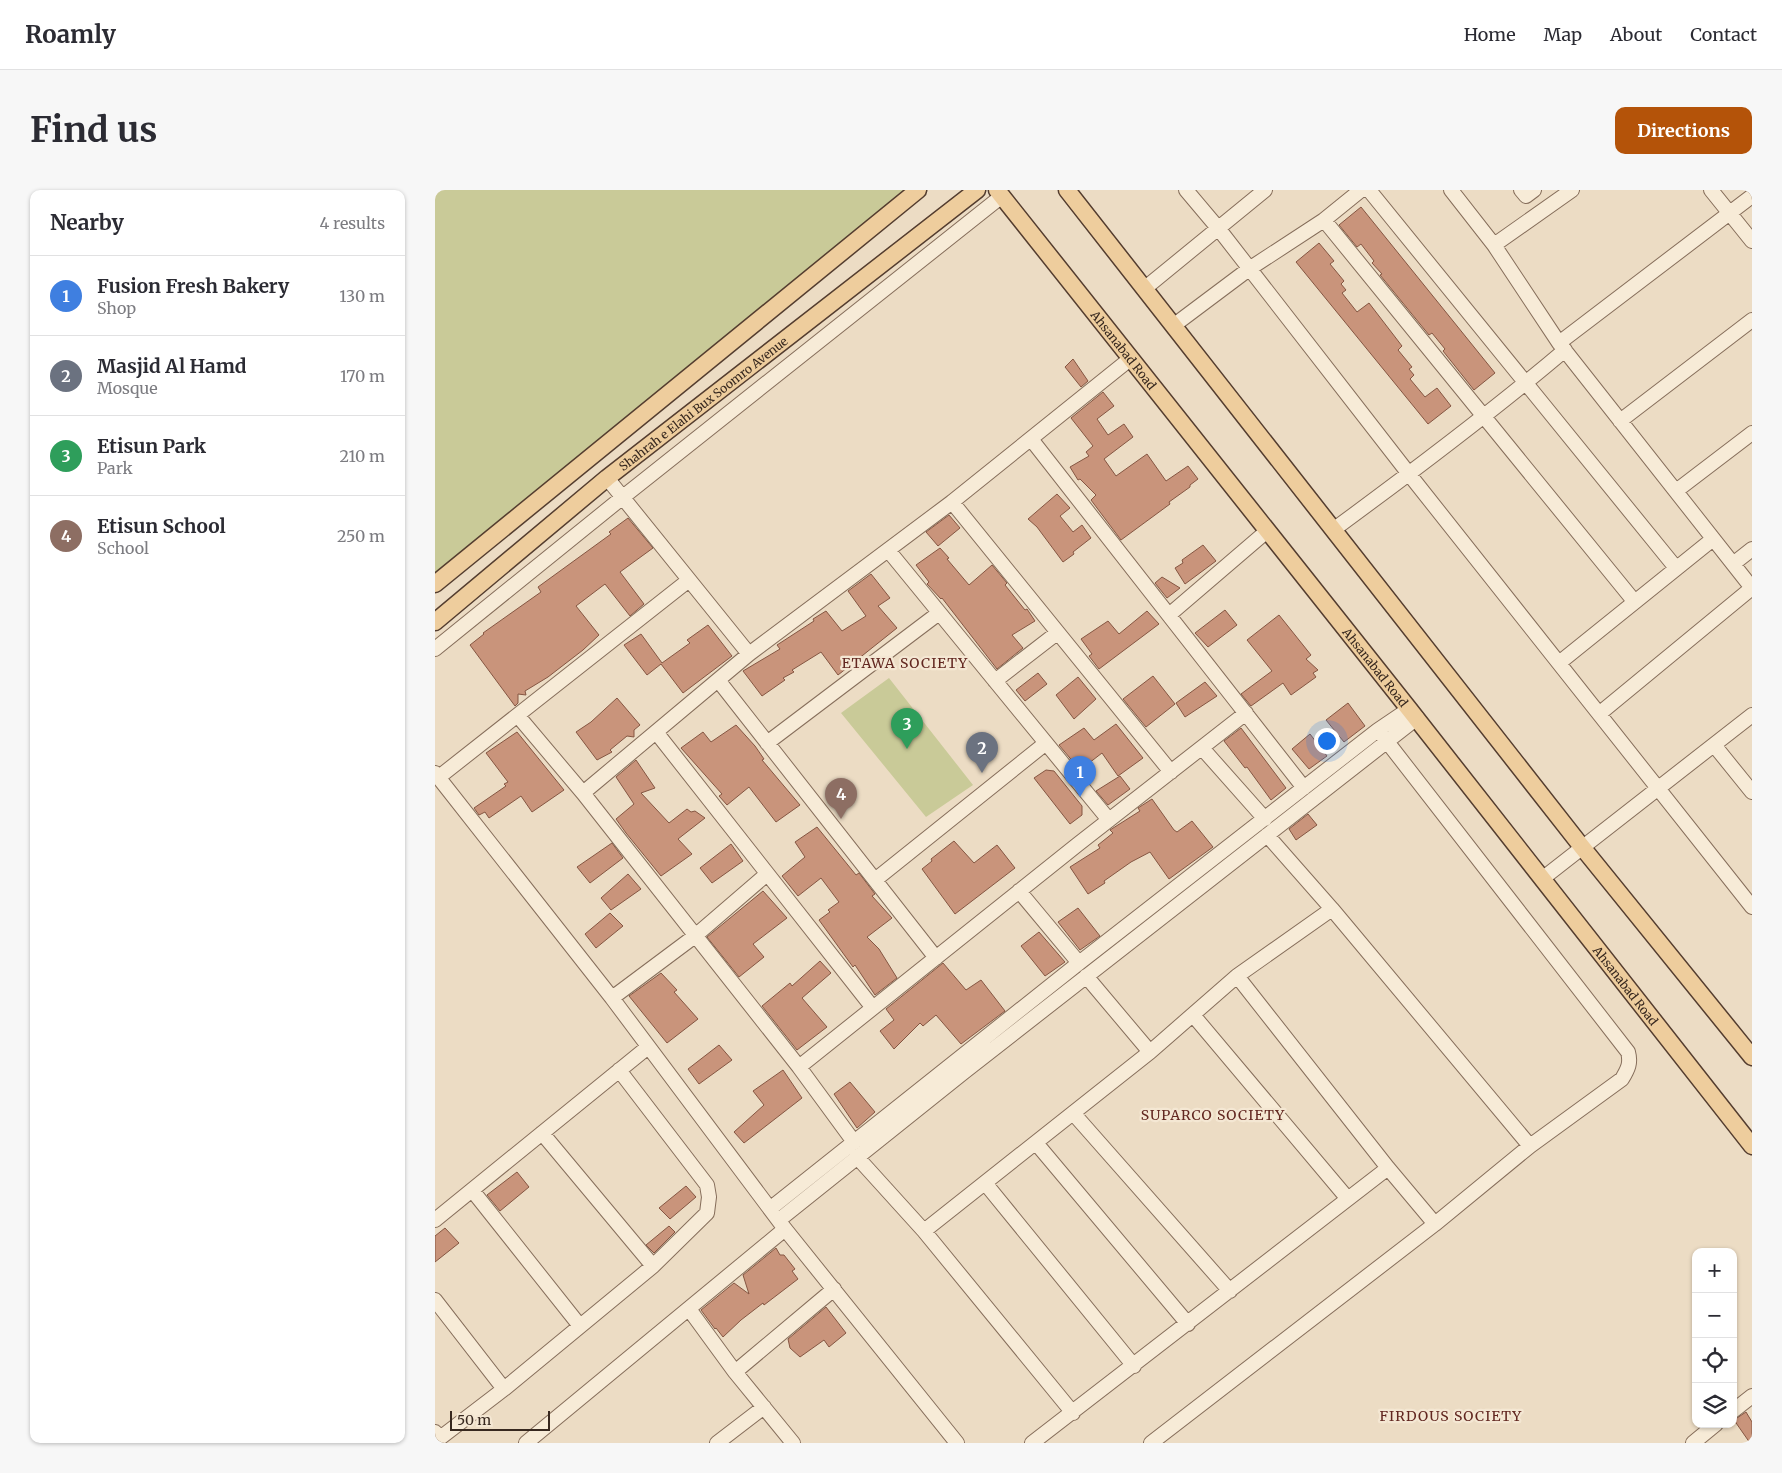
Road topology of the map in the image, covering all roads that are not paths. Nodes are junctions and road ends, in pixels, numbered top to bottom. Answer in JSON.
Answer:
{"nodes":[{"id":1,"x":918,"y":190,"type":"edge"},
{"id":2,"x":977,"y":190,"type":"edge"},
{"id":3,"x":1067,"y":190,"type":"edge"},
{"id":4,"x":1186,"y":190,"type":"edge"},
{"id":5,"x":1265,"y":190,"type":"edge"},
{"id":6,"x":1361,"y":190,"type":"edge"},
{"id":7,"x":1369,"y":190,"type":"edge"},
{"id":8,"x":1451,"y":190,"type":"edge"},
{"id":9,"x":1521,"y":190,"type":"edge"},
{"id":10,"x":1534,"y":190,"type":"edge"},
{"id":11,"x":1572,"y":190,"type":"edge"},
{"id":12,"x":1711,"y":190,"type":"edge"},
{"id":13,"x":1000,"y":193,"type":"edge"},
{"id":14,"x":1752,"y":196,"type":"edge"},
{"id":15,"x":1730,"y":213,"type":"junction"},
{"id":16,"x":1324,"y":220,"type":"junction"},
{"id":17,"x":1218,"y":228,"type":"junction"},
{"id":18,"x":1752,"y":241,"type":"edge"},
{"id":19,"x":1494,"y":244,"type":"junction"},
{"id":20,"x":1249,"y":269,"type":"junction"},
{"id":21,"x":1144,"y":289,"type":"junction"},
{"id":22,"x":1752,"y":320,"type":"edge"},
{"id":23,"x":1173,"y":326,"type":"junction"},
{"id":24,"x":1562,"y":346,"type":"junction"},
{"id":25,"x":1131,"y":359,"type":"junction"},
{"id":26,"x":1526,"y":383,"type":"junction"},
{"id":27,"x":1483,"y":416,"type":"junction"},
{"id":28,"x":1621,"y":421,"type":"junction"},
{"id":29,"x":1752,"y":433,"type":"edge"},
{"id":30,"x":1031,"y":439,"type":"junction"},
{"id":31,"x":1409,"y":474,"type":"junction"},
{"id":32,"x":607,"y":478,"type":"junction"},
{"id":33,"x":1676,"y":491,"type":"junction"},
{"id":34,"x":623,"y":497,"type":"junction"},
{"id":35,"x":952,"y":502,"type":"junction"},
{"id":36,"x":1333,"y":530,"type":"junction"},
{"id":37,"x":1267,"y":532,"type":"junction"},
{"id":38,"x":1713,"y":539,"type":"junction"},
{"id":39,"x":1752,"y":549,"type":"edge"},
{"id":40,"x":888,"y":550,"type":"junction"},
{"id":41,"x":1733,"y":564,"type":"junction"},
{"id":42,"x":1676,"y":568,"type":"junction"},
{"id":43,"x":689,"y":580,"type":"junction"},
{"id":44,"x":435,"y":584,"type":"edge"},
{"id":45,"x":1752,"y":588,"type":"edge"},
{"id":46,"x":1635,"y":601,"type":"junction"},
{"id":47,"x":939,"y":612,"type":"junction"},
{"id":48,"x":1169,"y":615,"type":"junction"},
{"id":49,"x":435,"y":622,"type":"edge"},
{"id":50,"x":1057,"y":633,"type":"junction"},
{"id":51,"x":435,"y":649,"type":"edge"},
{"id":52,"x":749,"y":654,"type":"junction"},
{"id":53,"x":1559,"y":663,"type":"junction"},
{"id":54,"x":718,"y":680,"type":"junction"},
{"id":55,"x":995,"y":681,"type":"junction"},
{"id":56,"x":1246,"y":713,"type":"junction"},
{"id":57,"x":1413,"y":714,"type":"junction"},
{"id":58,"x":1599,"y":714,"type":"junction"},
{"id":59,"x":1752,"y":715,"type":"edge"},
{"id":60,"x":518,"y":716,"type":"junction"},
{"id":61,"x":656,"y":732,"type":"junction"},
{"id":62,"x":1383,"y":736,"type":"junction"},
{"id":63,"x":767,"y":743,"type":"junction"},
{"id":64,"x":1046,"y":743,"type":"junction"},
{"id":65,"x":1714,"y":745,"type":"junction"},
{"id":66,"x":1201,"y":748,"type":"junction"},
{"id":67,"x":1171,"y":772,"type":"junction"},
{"id":68,"x":437,"y":775,"type":"edge"},
{"id":69,"x":1304,"y":788,"type":"junction"},
{"id":70,"x":1659,"y":789,"type":"junction"},
{"id":71,"x":1752,"y":792,"type":"edge"},
{"id":72,"x":583,"y":793,"type":"junction"},
{"id":73,"x":1265,"y":819,"type":"junction"},
{"id":74,"x":1109,"y":820,"type":"junction"},
{"id":75,"x":1267,"y":835,"type":"junction"},
{"id":76,"x":1582,"y":847,"type":"junction"},
{"id":77,"x":767,"y":874,"type":"junction"},
{"id":78,"x":1542,"y":878,"type":"junction"},
{"id":79,"x":875,"y":880,"type":"junction"},
{"id":80,"x":1019,"y":892,"type":"junction"},
{"id":81,"x":1752,"y":907,"type":"edge"},
{"id":82,"x":1332,"y":909,"type":"junction"},
{"id":83,"x":695,"y":936,"type":"junction"},
{"id":84,"x":935,"y":958,"type":"junction"},
{"id":85,"x":1079,"y":963,"type":"junction"},
{"id":86,"x":1086,"y":976,"type":"junction"},
{"id":87,"x":1237,"y":976,"type":"junction"},
{"id":88,"x":612,"y":998,"type":"junction"},
{"id":89,"x":873,"y":1008,"type":"junction"},
{"id":90,"x":1193,"y":1014,"type":"junction"},
{"id":91,"x":648,"y":1047,"type":"junction"},
{"id":92,"x":1150,"y":1052,"type":"junction"},
{"id":93,"x":1752,"y":1056,"type":"edge"},
{"id":94,"x":799,"y":1067,"type":"junction"},
{"id":95,"x":619,"y":1070,"type":"junction"},
{"id":96,"x":1073,"y":1113,"type":"junction"},
{"id":97,"x":542,"y":1133,"type":"junction"},
{"id":98,"x":854,"y":1142,"type":"junction"},
{"id":99,"x":1036,"y":1143,"type":"junction"},
{"id":100,"x":1530,"y":1146,"type":"junction"},
{"id":101,"x":1752,"y":1146,"type":"edge"},
{"id":102,"x":857,"y":1157,"type":"junction"},
{"id":103,"x":1388,"y":1168,"type":"junction"},
{"id":104,"x":985,"y":1183,"type":"junction"},
{"id":105,"x":472,"y":1190,"type":"junction"},
{"id":106,"x":1348,"y":1199,"type":"junction"},
{"id":107,"x":771,"y":1208,"type":"junction"},
{"id":108,"x":435,"y":1220,"type":"edge"},
{"id":109,"x":782,"y":1224,"type":"junction"},
{"id":110,"x":1435,"y":1224,"type":"junction"},
{"id":111,"x":924,"y":1231,"type":"junction"},
{"id":112,"x":653,"y":1266,"type":"junction"},
{"id":113,"x":834,"y":1290,"type":"junction"},
{"id":114,"x":1230,"y":1291,"type":"junction"},
{"id":115,"x":435,"y":1300,"type":"edge"},
{"id":116,"x":689,"y":1309,"type":"junction"},
{"id":117,"x":1188,"y":1324,"type":"junction"},
{"id":118,"x":580,"y":1326,"type":"junction"},
{"id":119,"x":1134,"y":1366,"type":"junction"},
{"id":120,"x":735,"y":1372,"type":"junction"},
{"id":121,"x":504,"y":1389,"type":"junction"},
{"id":122,"x":1752,"y":1396,"type":"edge"},
{"id":123,"x":764,"y":1407,"type":"junction"},
{"id":124,"x":1737,"y":1408,"type":"edge"},
{"id":125,"x":1073,"y":1413,"type":"junction"},
{"id":126,"x":1711,"y":1428,"type":"edge"},
{"id":127,"x":439,"y":1438,"type":"edge"},
{"id":128,"x":526,"y":1443,"type":"edge"},
{"id":129,"x":717,"y":1443,"type":"edge"},
{"id":130,"x":793,"y":1443,"type":"edge"},
{"id":131,"x":957,"y":1443,"type":"edge"},
{"id":132,"x":1032,"y":1443,"type":"edge"},
{"id":133,"x":1151,"y":1443,"type":"edge"},
{"id":134,"x":1693,"y":1443,"type":"edge"}],
"edges":[{"from":1,"to":44,"type":"main road"},
{"from":2,"to":32,"type":"main road","name":"Shahrah e Elahi Bux Soomro Avenue"},
{"from":3,"to":21,"type":"main road"},
{"from":4,"to":17,"type":"street"},
{"from":5,"to":17,"type":"street"},
{"from":6,"to":16,"type":"street"},
{"from":7,"to":26,"type":"street"},
{"from":8,"to":19,"type":"street"},
{"from":9,"to":10,"type":"street"},
{"from":11,"to":19,"type":"street"},
{"from":12,"to":15,"type":"street"},
{"from":13,"to":25,"type":"main road","name":"Ahsanabad Road"},
{"from":13,"to":34,"type":"street"},
{"from":14,"to":15,"type":"street"},
{"from":15,"to":18,"type":"street"},
{"from":15,"to":24,"type":"street"},
{"from":16,"to":20,"type":"street"},
{"from":16,"to":27,"type":"street"},
{"from":17,"to":20,"type":"street"},
{"from":17,"to":21,"type":"street"},
{"from":19,"to":24,"type":"street"},
{"from":20,"to":23,"type":"street"},
{"from":20,"to":31,"type":"street"},
{"from":21,"to":23,"type":"main road"},
{"from":22,"to":28,"type":"street"},
{"from":23,"to":36,"type":"main road"},
{"from":24,"to":26,"type":"street"},
{"from":24,"to":28,"type":"street"},
{"from":25,"to":30,"type":"street"},
{"from":25,"to":37,"type":"main road","name":"Ahsanabad Road"},
{"from":26,"to":27,"type":"street"},
{"from":26,"to":42,"type":"street"},
{"from":27,"to":31,"type":"street"},
{"from":27,"to":46,"type":"street"},
{"from":28,"to":33,"type":"street"},
{"from":29,"to":33,"type":"street"},
{"from":30,"to":35,"type":"street"},
{"from":30,"to":48,"type":"street"},
{"from":31,"to":36,"type":"street"},
{"from":31,"to":53,"type":"street"},
{"from":32,"to":34,"type":"street"},
{"from":32,"to":49,"type":"main road","name":"Shahrah e Elahi Bux Soomro Avenue"},
{"from":33,"to":38,"type":"street"},
{"from":34,"to":43,"type":"street"},
{"from":34,"to":51,"type":"street"},
{"from":35,"to":40,"type":"street"},
{"from":35,"to":50,"type":"street"},
{"from":36,"to":76,"type":"main road"},
{"from":37,"to":48,"type":"street"},
{"from":37,"to":57,"type":"main road","name":"Ahsanabad Road"},
{"from":38,"to":41,"type":"street"},
{"from":38,"to":42,"type":"street"},
{"from":39,"to":41,"type":"street"},
{"from":40,"to":47,"type":"street"},
{"from":40,"to":52,"type":"street"},
{"from":41,"to":45,"type":"street"},
{"from":42,"to":46,"type":"street"},
{"from":43,"to":52,"type":"street"},
{"from":43,"to":60,"type":"street"},
{"from":45,"to":58,"type":"street"},
{"from":46,"to":53,"type":"street"},
{"from":47,"to":55,"type":"street"},
{"from":47,"to":63,"type":"street"},
{"from":48,"to":56,"type":"street"},
{"from":50,"to":55,"type":"street"},
{"from":50,"to":67,"type":"street"},
{"from":52,"to":54,"type":"street"},
{"from":53,"to":58,"type":"street"},
{"from":54,"to":61,"type":"street"},
{"from":54,"to":63,"type":"street"},
{"from":55,"to":64,"type":"street"},
{"from":56,"to":66,"type":"street"},
{"from":56,"to":69,"type":"street"},
{"from":57,"to":62,"type":"street"},
{"from":57,"to":78,"type":"main road","name":"Ahsanabad Road"},
{"from":58,"to":70,"type":"street"},
{"from":59,"to":65,"type":"street"},
{"from":60,"to":68,"type":"street"},
{"from":60,"to":72,"type":"street"},
{"from":61,"to":72,"type":"street"},
{"from":61,"to":77,"type":"street"},
{"from":62,"to":69,"type":"street"},
{"from":62,"to":75,"type":"street"},
{"from":62,"to":100,"type":"street"},
{"from":63,"to":79,"type":"street"},
{"from":64,"to":74,"type":"street"},
{"from":64,"to":79,"type":"street"},
{"from":65,"to":70,"type":"street"},
{"from":65,"to":71,"type":"street"},
{"from":66,"to":67,"type":"street"},
{"from":66,"to":73,"type":"street"},
{"from":67,"to":74,"type":"street"},
{"from":68,"to":88,"type":"street"},
{"from":69,"to":73,"type":"street"},
{"from":70,"to":76,"type":"street"},
{"from":70,"to":81,"type":"street"},
{"from":72,"to":83,"type":"street"},
{"from":73,"to":85,"type":"street"},
{"from":74,"to":80,"type":"street"},
{"from":75,"to":82,"type":"street"},
{"from":75,"to":86,"type":"street"},
{"from":76,"to":78,"type":"street"},
{"from":76,"to":93,"type":"main road"},
{"from":77,"to":83,"type":"street"},
{"from":77,"to":89,"type":"street"},
{"from":78,"to":101,"type":"main road","name":"Ahsanabad Road"},
{"from":79,"to":84,"type":"street"},
{"from":80,"to":84,"type":"street"},
{"from":80,"to":85,"type":"street"},
{"from":82,"to":87,"type":"street"},
{"from":82,"to":100,"type":"street"},
{"from":83,"to":88,"type":"street"},
{"from":83,"to":94,"type":"street"},
{"from":84,"to":89,"type":"street"},
{"from":85,"to":98,"type":"street"},
{"from":86,"to":92,"type":"street"},
{"from":86,"to":102,"type":"street"},
{"from":87,"to":90,"type":"street"},
{"from":87,"to":103,"type":"street"},
{"from":88,"to":91,"type":"street"},
{"from":89,"to":94,"type":"street"},
{"from":90,"to":92,"type":"street"},
{"from":90,"to":106,"type":"street"},
{"from":91,"to":95,"type":"street"},
{"from":91,"to":107,"type":"street"},
{"from":92,"to":96,"type":"street"},
{"from":94,"to":98,"type":"street"},
{"from":95,"to":97,"type":"street"},
{"from":95,"to":112,"type":"street"},
{"from":96,"to":99,"type":"street"},
{"from":96,"to":114,"type":"street"},
{"from":97,"to":105,"type":"street"},
{"from":97,"to":112,"type":"street"},
{"from":98,"to":107,"type":"street"},
{"from":99,"to":104,"type":"street"},
{"from":99,"to":117,"type":"street"},
{"from":100,"to":110,"type":"street"},
{"from":102,"to":109,"type":"street"},
{"from":102,"to":111,"type":"street"},
{"from":103,"to":106,"type":"street"},
{"from":103,"to":110,"type":"street"},
{"from":104,"to":111,"type":"street"},
{"from":104,"to":119,"type":"street"},
{"from":105,"to":108,"type":"street"},
{"from":105,"to":118,"type":"street"},
{"from":106,"to":114,"type":"street"},
{"from":107,"to":109,"type":"street"},
{"from":109,"to":113,"type":"street"},
{"from":109,"to":116,"type":"street"},
{"from":110,"to":133,"type":"street"},
{"from":111,"to":125,"type":"street"},
{"from":112,"to":118,"type":"street"},
{"from":113,"to":120,"type":"street"},
{"from":113,"to":131,"type":"street"},
{"from":114,"to":117,"type":"street"},
{"from":115,"to":121,"type":"street"},
{"from":116,"to":120,"type":"street"},
{"from":116,"to":128,"type":"street"},
{"from":117,"to":119,"type":"street"},
{"from":118,"to":121,"type":"street"},
{"from":119,"to":125,"type":"street"},
{"from":120,"to":123,"type":"street"},
{"from":121,"to":127,"type":"street"},
{"from":122,"to":124,"type":"street"},
{"from":123,"to":129,"type":"street"},
{"from":123,"to":130,"type":"street"},
{"from":125,"to":132,"type":"street"},
{"from":126,"to":134,"type":"street"}]}
